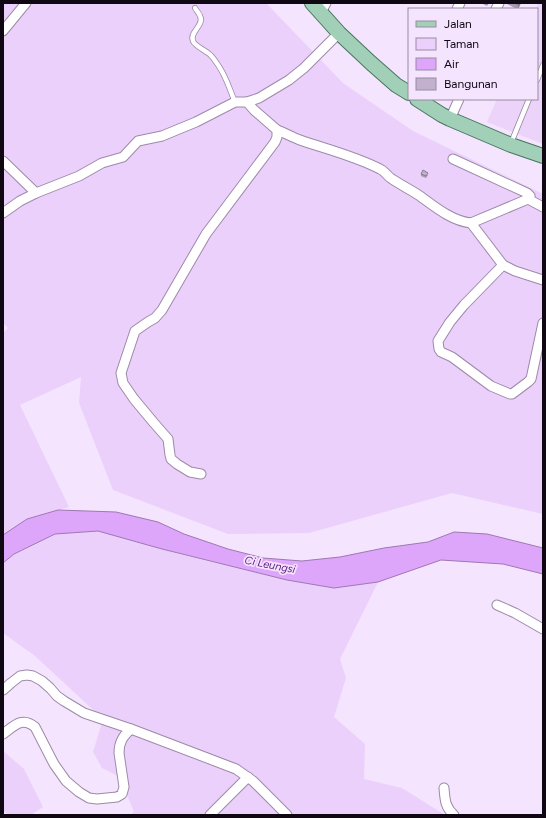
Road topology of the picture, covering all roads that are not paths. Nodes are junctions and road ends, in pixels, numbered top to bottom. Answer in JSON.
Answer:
{"nodes":[{"id":1,"x":26,"y":3,"type":"edge"},
{"id":2,"x":320,"y":6,"type":"edge"},
{"id":3,"x":195,"y":8,"type":"dead end"},
{"id":4,"x":3,"y":31,"type":"edge"},
{"id":5,"x":339,"y":33,"type":"junction"},
{"id":6,"x":543,"y":65,"type":"edge"},
{"id":7,"x":538,"y":78,"type":"edge"},
{"id":8,"x":408,"y":92,"type":"edge"},
{"id":9,"x":419,"y":100,"type":"edge"},
{"id":10,"x":459,"y":100,"type":"edge"},
{"id":11,"x":529,"y":100,"type":"edge"},
{"id":12,"x":235,"y":102,"type":"junction"},
{"id":13,"x":247,"y":102,"type":"junction"},
{"id":14,"x":450,"y":119,"type":"junction"},
{"id":15,"x":277,"y":130,"type":"junction"},
{"id":16,"x":511,"y":145,"type":"junction"},
{"id":17,"x":543,"y":156,"type":"edge"},
{"id":18,"x":453,"y":159,"type":"dead end"},
{"id":19,"x":3,"y":162,"type":"edge"},
{"id":20,"x":36,"y":193,"type":"junction"},
{"id":21,"x":528,"y":199,"type":"junction"},
{"id":22,"x":543,"y":207,"type":"edge"},
{"id":23,"x":3,"y":213,"type":"edge"},
{"id":24,"x":471,"y":223,"type":"junction"},
{"id":25,"x":503,"y":265,"type":"junction"},
{"id":26,"x":543,"y":280,"type":"edge"},
{"id":27,"x":543,"y":323,"type":"edge"},
{"id":28,"x":201,"y":474,"type":"dead end"},
{"id":29,"x":497,"y":605,"type":"dead end"},
{"id":30,"x":543,"y":629,"type":"edge"},
{"id":31,"x":3,"y":690,"type":"edge"},
{"id":32,"x":131,"y":729,"type":"junction"},
{"id":33,"x":3,"y":734,"type":"edge"},
{"id":34,"x":248,"y":777,"type":"junction"},
{"id":35,"x":444,"y":788,"type":"dead end"},
{"id":36,"x":210,"y":815,"type":"edge"},
{"id":37,"x":287,"y":815,"type":"edge"},
{"id":38,"x":454,"y":815,"type":"edge"}],
"edges":[{"from":1,"to":4,"type":"street"},
{"from":2,"to":5,"type":"main road"},
{"from":3,"to":12,"type":"lane"},
{"from":5,"to":8,"type":"main road"},
{"from":5,"to":13,"type":"street"},
{"from":6,"to":7,"type":"lane"},
{"from":9,"to":14,"type":"main road"},
{"from":10,"to":14,"type":"street"},
{"from":11,"to":16,"type":"lane"},
{"from":12,"to":13,"type":"street"},
{"from":12,"to":20,"type":"street"},
{"from":13,"to":15,"type":"street"},
{"from":14,"to":16,"type":"main road"},
{"from":15,"to":24,"type":"street"},
{"from":15,"to":28,"type":"street"},
{"from":16,"to":17,"type":"main road"},
{"from":18,"to":21,"type":"street"},
{"from":19,"to":20,"type":"street"},
{"from":20,"to":23,"type":"street"},
{"from":21,"to":22,"type":"street"},
{"from":21,"to":24,"type":"street"},
{"from":24,"to":25,"type":"street"},
{"from":25,"to":26,"type":"street"},
{"from":25,"to":27,"type":"street"},
{"from":29,"to":30,"type":"street"},
{"from":31,"to":32,"type":"street"},
{"from":32,"to":33,"type":"street"},
{"from":32,"to":34,"type":"street"},
{"from":34,"to":36,"type":"street"},
{"from":34,"to":37,"type":"street"},
{"from":35,"to":38,"type":"street"}]}
